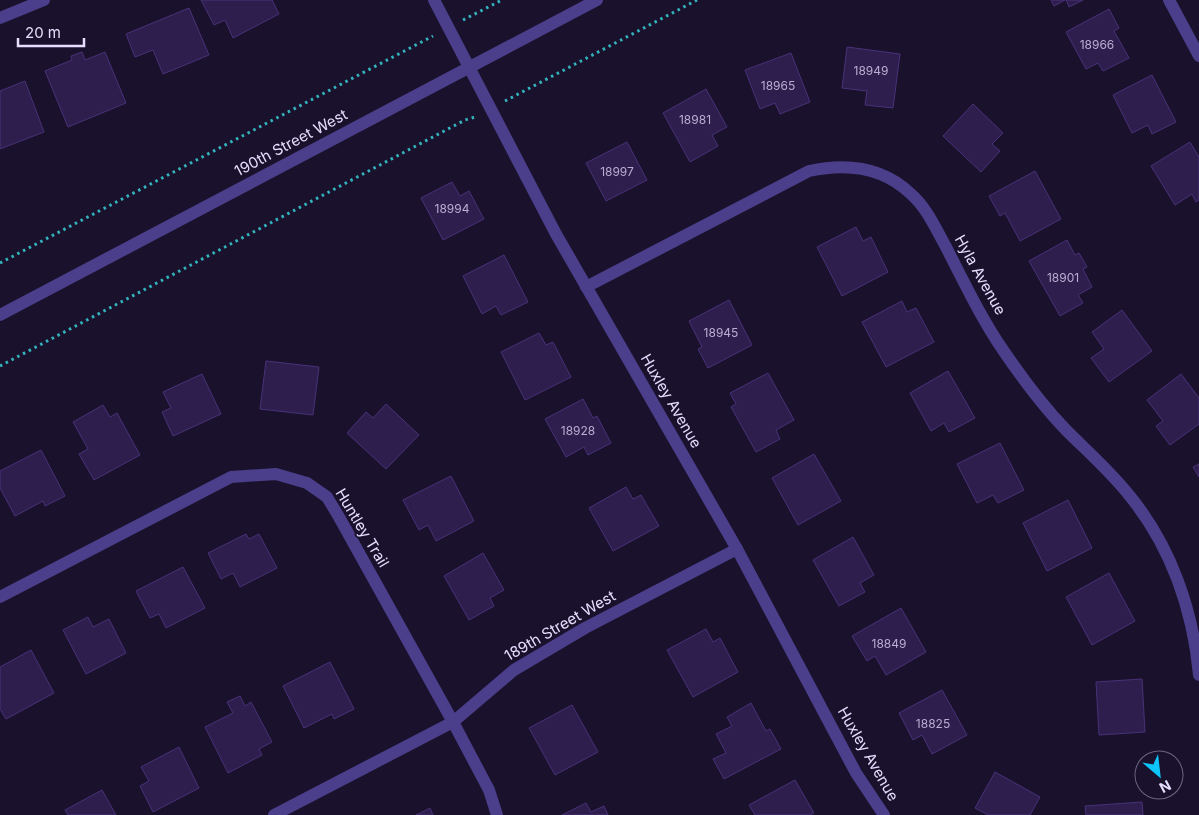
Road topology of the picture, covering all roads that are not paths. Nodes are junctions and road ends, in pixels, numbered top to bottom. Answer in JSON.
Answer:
{"nodes":[{"id":1,"x":44,"y":0,"type":"edge"},
{"id":2,"x":434,"y":0,"type":"edge"},
{"id":3,"x":597,"y":0,"type":"edge"},
{"id":4,"x":1169,"y":0,"type":"edge"},
{"id":5,"x":0,"y":18,"type":"edge"},
{"id":6,"x":1199,"y":56,"type":"edge"},
{"id":7,"x":469,"y":68,"type":"junction"},
{"id":8,"x":586,"y":287,"type":"junction"},
{"id":9,"x":0,"y":315,"type":"edge"},
{"id":10,"x":737,"y":549,"type":"junction"},
{"id":11,"x":0,"y":597,"type":"edge"},
{"id":12,"x":1199,"y":675,"type":"edge"},
{"id":13,"x":454,"y":722,"type":"junction"},
{"id":14,"x":274,"y":815,"type":"edge"},
{"id":15,"x":498,"y":815,"type":"edge"},
{"id":16,"x":884,"y":815,"type":"edge"}],
"edges":[{"from":1,"to":5,"type":"street"},
{"from":2,"to":7,"type":"street","name":"Huxley Avenue"},
{"from":3,"to":7,"type":"street","name":"190th Street West"},
{"from":4,"to":6,"type":"street"},
{"from":7,"to":8,"type":"street","name":"Huxley Avenue"},
{"from":7,"to":9,"type":"street","name":"190th Street West"},
{"from":8,"to":10,"type":"street","name":"Huxley Avenue"},
{"from":8,"to":12,"type":"street","name":"Hyla Avenue"},
{"from":10,"to":13,"type":"street","name":"189th Street West"},
{"from":10,"to":16,"type":"street","name":"Huxley Avenue"},
{"from":11,"to":13,"type":"street","name":"Huntley Trail"},
{"from":13,"to":14,"type":"street","name":"189th Street West"},
{"from":13,"to":15,"type":"street","name":"Huntley Trail"}]}
